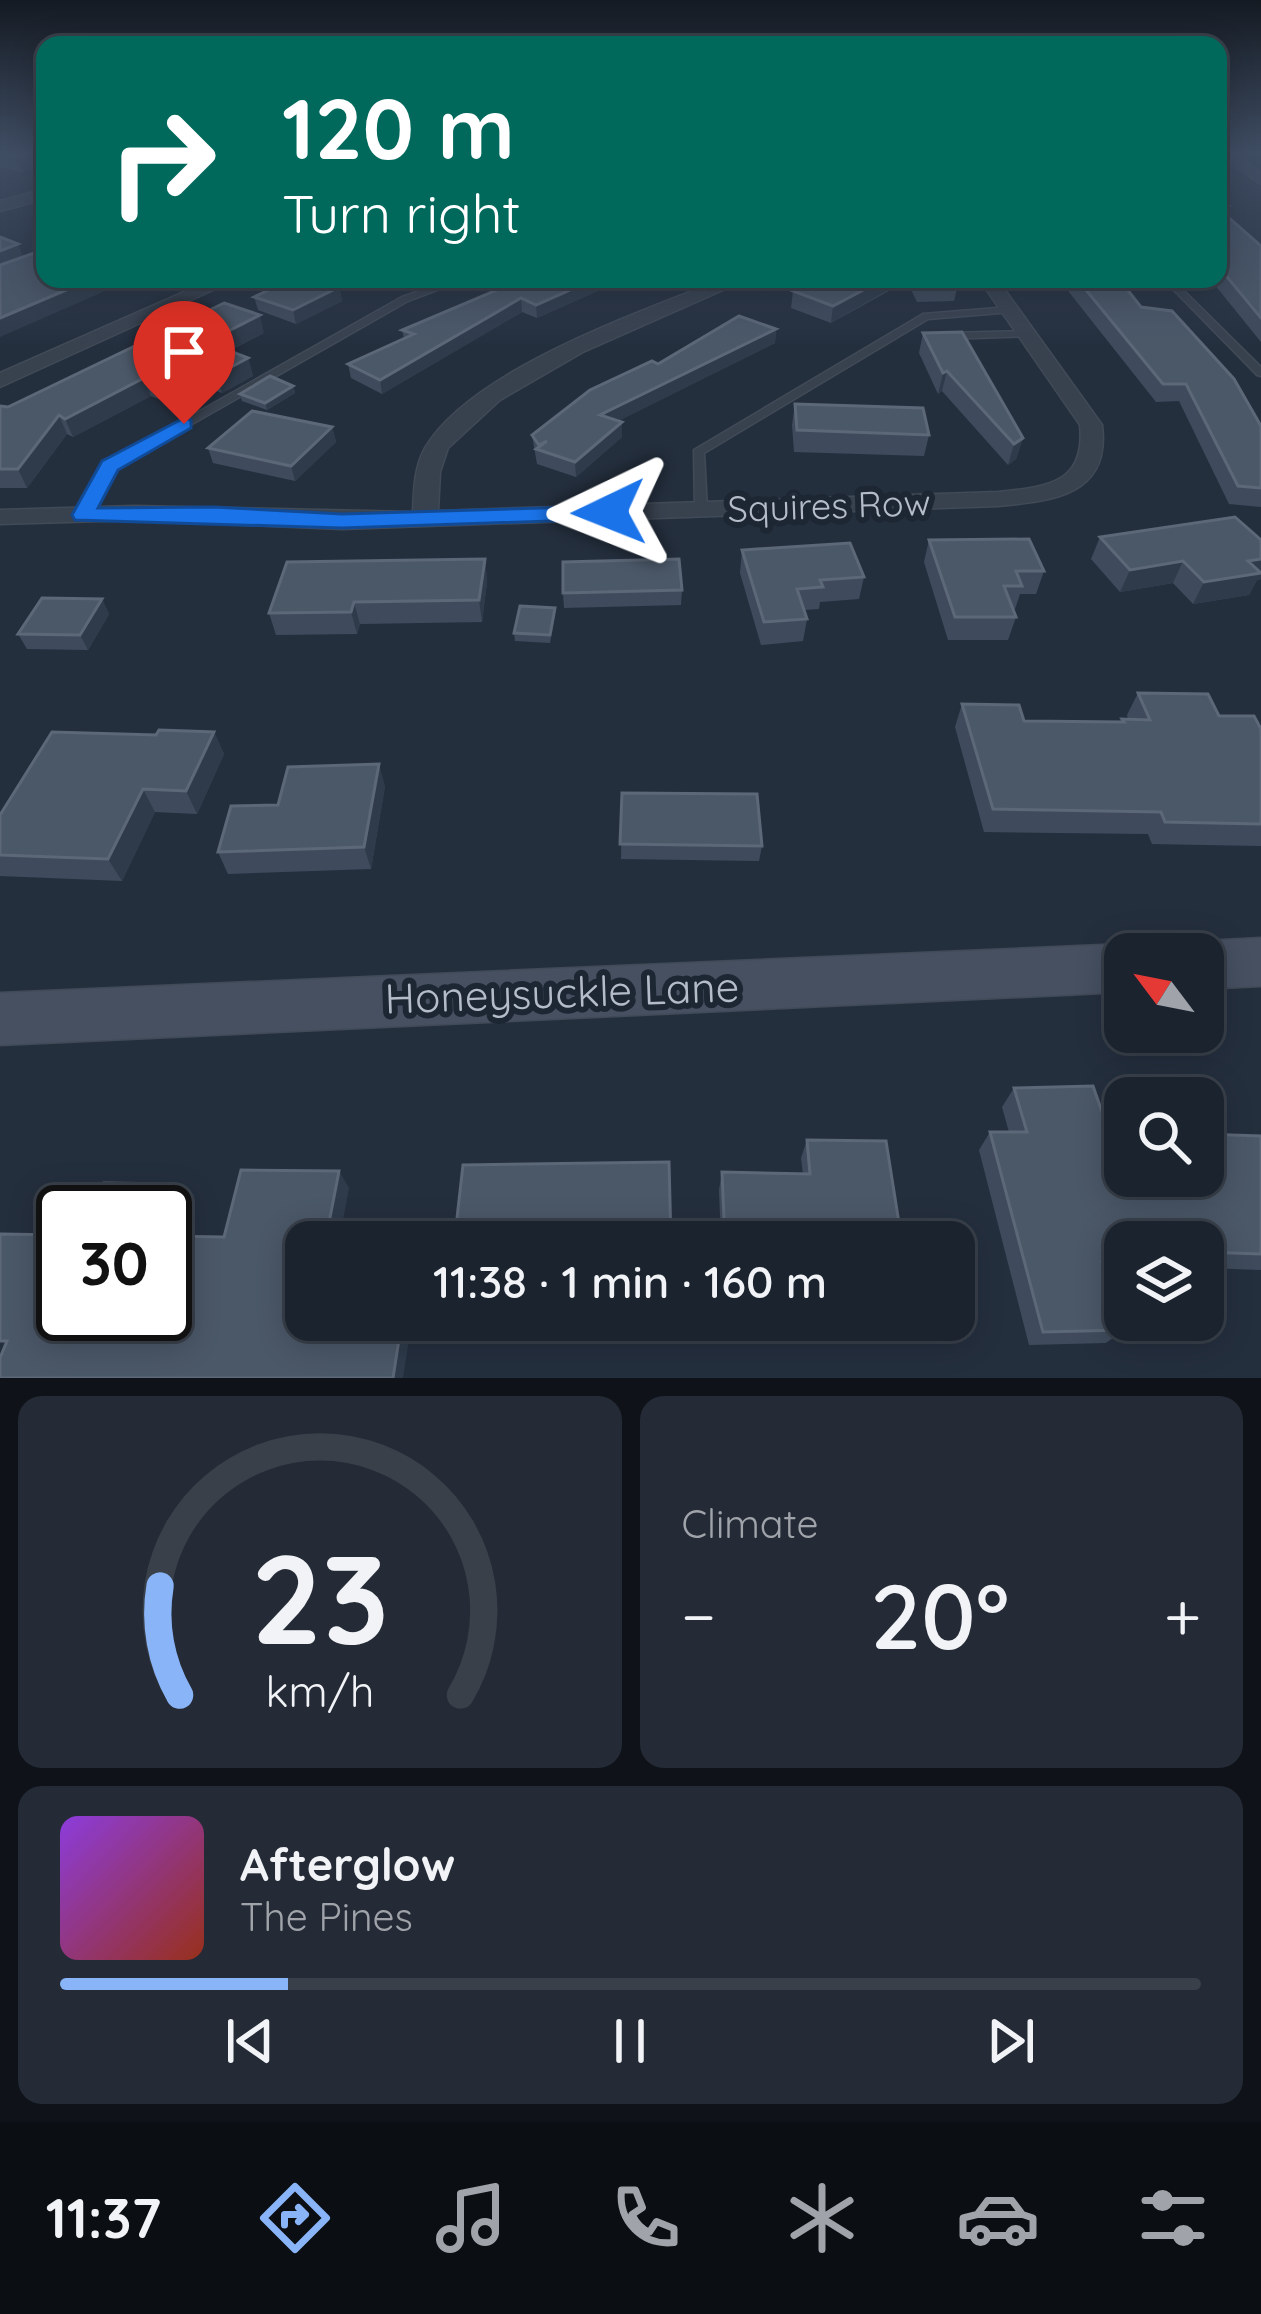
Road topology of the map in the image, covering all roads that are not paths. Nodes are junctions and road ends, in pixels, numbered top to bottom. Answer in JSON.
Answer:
{"nodes":[{"id":1,"x":209,"y":288,"type":"edge"},
{"id":2,"x":436,"y":288,"type":"edge"},
{"id":3,"x":717,"y":288,"type":"edge"},
{"id":4,"x":994,"y":288,"type":"edge"},
{"id":5,"x":1176,"y":288,"type":"edge"},
{"id":6,"x":1009,"y":310,"type":"junction"},
{"id":7,"x":1026,"y":334,"type":"junction"},
{"id":8,"x":933,"y":343,"type":"edge"},
{"id":9,"x":1261,"y":373,"type":"edge"},
{"id":10,"x":0,"y":381,"type":"edge"},
{"id":11,"x":701,"y":509,"type":"junction"},
{"id":12,"x":83,"y":515,"type":"junction"},
{"id":13,"x":0,"y":518,"type":"edge"},
{"id":14,"x":425,"y":519,"type":"junction"},
{"id":15,"x":1261,"y":962,"type":"edge"},
{"id":16,"x":1224,"y":963,"type":"edge"},
{"id":17,"x":1104,"y":969,"type":"edge"},
{"id":18,"x":0,"y":1018,"type":"edge"}],
"edges":[{"from":1,"to":10,"type":"street"},
{"from":2,"to":12,"type":"lane"},
{"from":3,"to":14,"type":"street"},
{"from":4,"to":6,"type":"street"},
{"from":5,"to":9,"type":"lane"},
{"from":6,"to":7,"type":"street"},
{"from":6,"to":11,"type":"lane"},
{"from":7,"to":8,"type":"lane"},
{"from":7,"to":11,"type":"street","name":"Squires Row"},
{"from":11,"to":14,"type":"street","name":"Squires Row"},
{"from":12,"to":13,"type":"street","name":"Squires Row"},
{"from":12,"to":14,"type":"street","name":"Squires Row"},
{"from":15,"to":16,"type":"street"},
{"from":17,"to":18,"type":"street","name":"Honeysuckle Lane"}]}
